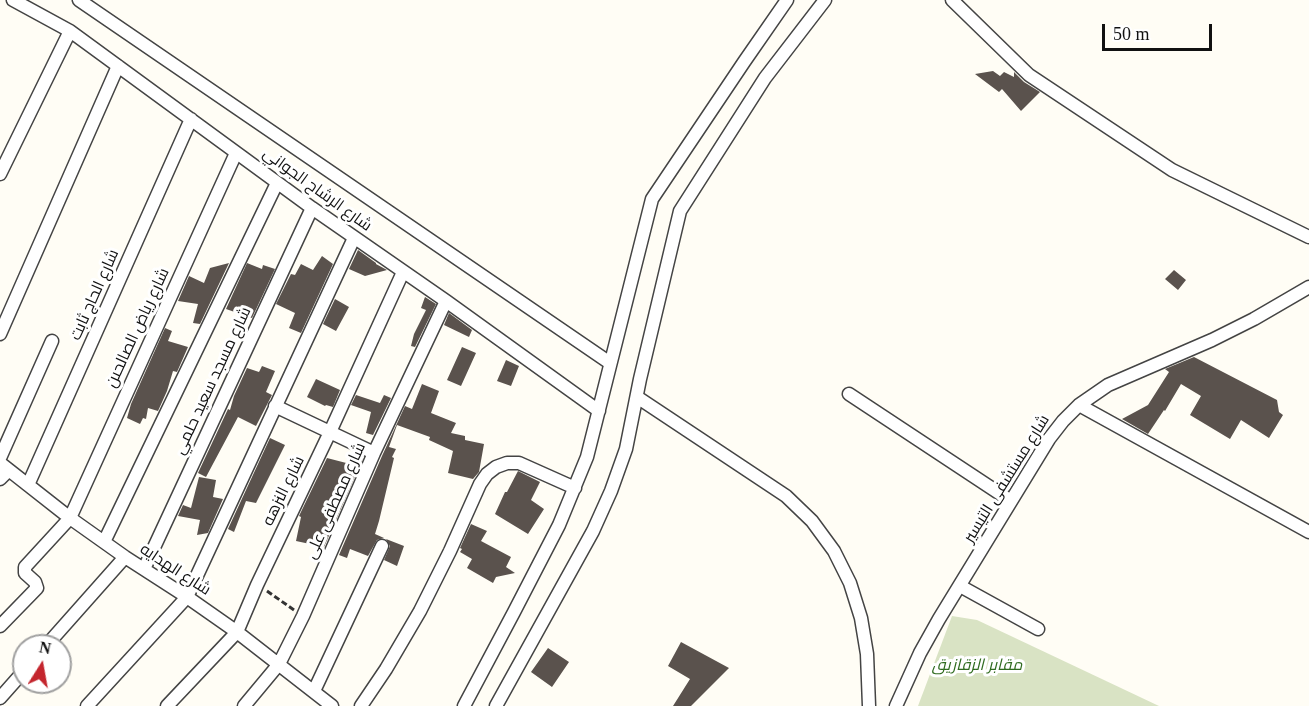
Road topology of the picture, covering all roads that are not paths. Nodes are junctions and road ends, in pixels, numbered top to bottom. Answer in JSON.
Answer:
{"nodes":[{"id":1,"x":13,"y":0,"type":"edge"},
{"id":2,"x":79,"y":0,"type":"edge"},
{"id":3,"x":787,"y":0,"type":"edge"},
{"id":4,"x":825,"y":0,"type":"edge"},
{"id":5,"x":951,"y":0,"type":"edge"},
{"id":6,"x":70,"y":32,"type":"junction"},
{"id":7,"x":118,"y":66,"type":"junction"},
{"id":8,"x":191,"y":119,"type":"junction"},
{"id":9,"x":236,"y":153,"type":"junction"},
{"id":10,"x":0,"y":174,"type":"edge"},
{"id":11,"x":278,"y":183,"type":"junction"},
{"id":12,"x":312,"y":208,"type":"junction"},
{"id":13,"x":1309,"y":237,"type":"edge"},
{"id":14,"x":354,"y":238,"type":"junction"},
{"id":15,"x":403,"y":272,"type":"junction"},
{"id":16,"x":1309,"y":287,"type":"edge"},
{"id":17,"x":446,"y":301,"type":"junction"},
{"id":18,"x":0,"y":334,"type":"edge"},
{"id":19,"x":52,"y":341,"type":"dead end"},
{"id":20,"x":610,"y":363,"type":"junction"},
{"id":21,"x":849,"y":394,"type":"dead end"},
{"id":22,"x":637,"y":397,"type":"junction"},
{"id":23,"x":1079,"y":405,"type":"junction"},
{"id":24,"x":275,"y":406,"type":"junction"},
{"id":25,"x":599,"y":411,"type":"junction"},
{"id":26,"x":330,"y":432,"type":"junction"},
{"id":27,"x":374,"y":453,"type":"junction"},
{"id":28,"x":2,"y":467,"type":"edge"},
{"id":29,"x":28,"y":485,"type":"junction"},
{"id":30,"x":575,"y":488,"type":"junction"},
{"id":31,"x":1011,"y":501,"type":"junction"},
{"id":32,"x":70,"y":518,"type":"junction"},
{"id":33,"x":1309,"y":532,"type":"edge"},
{"id":34,"x":104,"y":542,"type":"junction"},
{"id":35,"x":382,"y":546,"type":"dead end"},
{"id":36,"x":125,"y":557,"type":"junction"},
{"id":37,"x":144,"y":569,"type":"junction"},
{"id":38,"x":960,"y":586,"type":"junction"},
{"id":39,"x":187,"y":597,"type":"junction"},
{"id":40,"x":0,"y":626,"type":"edge"},
{"id":41,"x":1038,"y":628,"type":"dead end"},
{"id":42,"x":237,"y":632,"type":"junction"},
{"id":43,"x":57,"y":634,"type":"edge"},
{"id":44,"x":279,"y":664,"type":"junction"},
{"id":45,"x":12,"y":684,"type":"edge"},
{"id":46,"x":315,"y":691,"type":"junction"},
{"id":47,"x":0,"y":698,"type":"edge"},
{"id":48,"x":326,"y":704,"type":"edge"},
{"id":49,"x":87,"y":706,"type":"edge"},
{"id":50,"x":167,"y":706,"type":"edge"},
{"id":51,"x":244,"y":706,"type":"edge"},
{"id":52,"x":361,"y":706,"type":"edge"},
{"id":53,"x":464,"y":706,"type":"edge"},
{"id":54,"x":496,"y":706,"type":"edge"},
{"id":55,"x":869,"y":706,"type":"edge"},
{"id":56,"x":896,"y":706,"type":"edge"}],
"edges":[{"from":1,"to":6,"type":"street","name":"شارع الرشاح الجواني"},
{"from":2,"to":20,"type":"street","name":"شارع الرشاح الجواني"},
{"from":3,"to":20,"type":"street"},
{"from":4,"to":22,"type":"street"},
{"from":5,"to":13,"type":"street"},
{"from":6,"to":7,"type":"street","name":"شارع الرشاح الجواني"},
{"from":6,"to":10,"type":"street"},
{"from":7,"to":8,"type":"street","name":"شارع الرشاح الجواني"},
{"from":7,"to":18,"type":"street"},
{"from":8,"to":9,"type":"street","name":"شارع الرشاح الجواني"},
{"from":8,"to":29,"type":"street","name":"شارع الحاج ثابت"},
{"from":9,"to":11,"type":"street","name":"شارع الرشاح الجواني"},
{"from":9,"to":32,"type":"street","name":"شارع رياض الصالحىن"},
{"from":11,"to":12,"type":"street","name":"شارع الرشاح الجواني"},
{"from":11,"to":34,"type":"street"},
{"from":12,"to":14,"type":"street","name":"شارع الرشاح الجواني"},
{"from":12,"to":37,"type":"street","name":"شارع مسجد سعيد حلمي"},
{"from":14,"to":15,"type":"street","name":"شارع الرشاح الجواني"},
{"from":14,"to":24,"type":"street"},
{"from":15,"to":17,"type":"street","name":"شارع الرشاح الجواني"},
{"from":15,"to":26,"type":"street","name":"شارع النزهه"},
{"from":16,"to":23,"type":"street","name":"شارع مستشفى التيسير"},
{"from":17,"to":25,"type":"street","name":"شارع الرشاح الجواني"},
{"from":17,"to":27,"type":"street","name":"شارع مصطفى على"},
{"from":19,"to":28,"type":"street"},
{"from":20,"to":25,"type":"street"},
{"from":21,"to":31,"type":"street"},
{"from":22,"to":54,"type":"street"},
{"from":22,"to":55,"type":"street"},
{"from":23,"to":31,"type":"street","name":"شارع مستشفى التيسير"},
{"from":23,"to":33,"type":"street"},
{"from":24,"to":26,"type":"street"},
{"from":24,"to":39,"type":"street"},
{"from":25,"to":30,"type":"street"},
{"from":26,"to":27,"type":"street"},
{"from":26,"to":42,"type":"street","name":"شارع النزهه"},
{"from":27,"to":44,"type":"street","name":"شارع مصطفى على"},
{"from":28,"to":29,"type":"street","name":"شارع الهدايه"},
{"from":29,"to":32,"type":"street","name":"شارع الهدايه"},
{"from":30,"to":52,"type":"street"},
{"from":30,"to":53,"type":"street"},
{"from":31,"to":38,"type":"street","name":"شارع مستشفى التيسير"},
{"from":32,"to":34,"type":"street","name":"شارع الهدايه"},
{"from":32,"to":40,"type":"street","name":"شارع رياض الصالحىن"},
{"from":34,"to":36,"type":"street","name":"شارع الهدايه"},
{"from":35,"to":46,"type":"street"},
{"from":36,"to":37,"type":"street","name":"شارع الهدايه"},
{"from":36,"to":43,"type":"street"},
{"from":37,"to":39,"type":"street","name":"شارع الهدايه"},
{"from":38,"to":41,"type":"street"},
{"from":38,"to":56,"type":"street","name":"شارع مستشفى التيسير"},
{"from":39,"to":42,"type":"street","name":"شارع الهدايه"},
{"from":39,"to":49,"type":"street"},
{"from":42,"to":44,"type":"street","name":"شارع الهدايه"},
{"from":42,"to":50,"type":"street","name":"شارع النزهه"},
{"from":44,"to":46,"type":"street","name":"شارع الهدايه"},
{"from":44,"to":51,"type":"street","name":"شارع مصطفى على"},
{"from":45,"to":47,"type":"street"},
{"from":46,"to":48,"type":"street","name":"شارع الهدايه"}]}
